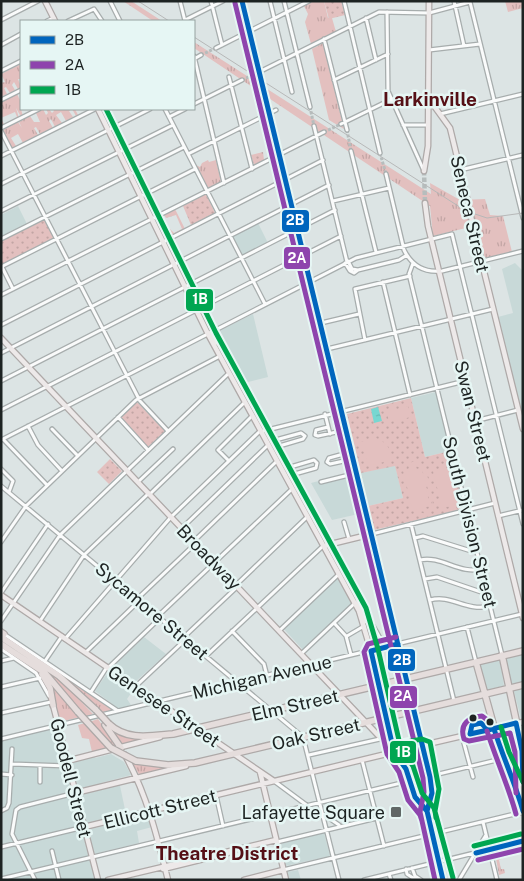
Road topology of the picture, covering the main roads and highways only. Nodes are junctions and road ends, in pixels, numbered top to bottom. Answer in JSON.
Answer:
{"nodes":[{"id":1,"x":45,"y":1,"type":"edge"},
{"id":2,"x":242,"y":1,"type":"edge"},
{"id":3,"x":429,"y":1,"type":"edge"},
{"id":4,"x":54,"y":20,"type":"edge"},
{"id":5,"x":261,"y":78,"type":"tunnel mouth"},
{"id":6,"x":265,"y":95,"type":"tunnel mouth"},
{"id":7,"x":428,"y":97,"type":"junction"},
{"id":8,"x":97,"y":110,"type":"edge"},
{"id":9,"x":424,"y":171,"type":"tunnel mouth"},
{"id":10,"x":425,"y":203,"type":"tunnel mouth"},
{"id":11,"x":214,"y":331,"type":"road end"},
{"id":12,"x":208,"y":333,"type":"junction"},
{"id":13,"x":1,"y":338,"type":"edge"},
{"id":14,"x":219,"y":344,"type":"junction"},
{"id":15,"x":223,"y":355,"type":"junction"},
{"id":16,"x":232,"y":371,"type":"junction"},
{"id":17,"x":522,"y":419,"type":"edge"},
{"id":18,"x":523,"y":429,"type":"edge"},
{"id":19,"x":263,"y":430,"type":"junction"},
{"id":20,"x":270,"y":443,"type":"junction"},
{"id":21,"x":372,"y":534,"type":"junction"},
{"id":22,"x":326,"y":545,"type":"junction"},
{"id":23,"x":1,"y":594,"type":"edge"},
{"id":24,"x":358,"y":603,"type":"junction"},
{"id":25,"x":522,"y":615,"type":"edge"},
{"id":26,"x":2,"y":634,"type":"edge"},
{"id":27,"x":1,"y":644,"type":"edge"},
{"id":28,"x":371,"y":651,"type":"junction"},
{"id":29,"x":523,"y":651,"type":"edge"},
{"id":30,"x":502,"y":655,"type":"junction"},
{"id":31,"x":476,"y":662,"type":"junction"},
{"id":32,"x":30,"y":663,"type":"junction"},
{"id":33,"x":406,"y":678,"type":"junction"},
{"id":34,"x":379,"y":684,"type":"junction"},
{"id":35,"x":523,"y":685,"type":"edge"},
{"id":36,"x":508,"y":688,"type":"junction"},
{"id":37,"x":339,"y":694,"type":"junction"},
{"id":38,"x":484,"y":694,"type":"junction"},
{"id":39,"x":52,"y":703,"type":"joint"},
{"id":40,"x":415,"y":711,"type":"junction"},
{"id":41,"x":386,"y":718,"type":"junction"},
{"id":42,"x":366,"y":722,"type":"junction"},
{"id":43,"x":520,"y":723,"type":"edge"},
{"id":44,"x":107,"y":724,"type":"junction"},
{"id":45,"x":494,"y":728,"type":"junction"},
{"id":46,"x":198,"y":729,"type":"junction"},
{"id":47,"x":173,"y":734,"type":"junction"},
{"id":48,"x":421,"y":746,"type":"junction"},
{"id":49,"x":121,"y":748,"type":"junction"},
{"id":50,"x":407,"y":749,"type":"tunnel mouth"},
{"id":51,"x":394,"y":752,"type":"junction"},
{"id":52,"x":234,"y":754,"type":"junction"},
{"id":53,"x":522,"y":754,"type":"edge"},
{"id":54,"x":68,"y":763,"type":"junction"},
{"id":55,"x":195,"y":763,"type":"junction"},
{"id":56,"x":260,"y":772,"type":"junction"},
{"id":57,"x":138,"y":778,"type":"junction"},
{"id":58,"x":274,"y":781,"type":"junction"},
{"id":59,"x":521,"y":782,"type":"edge"},
{"id":60,"x":262,"y":784,"type":"junction"},
{"id":61,"x":75,"y":793,"type":"junction"},
{"id":62,"x":523,"y":793,"type":"edge"},
{"id":63,"x":151,"y":811,"type":"junction"},
{"id":64,"x":427,"y":811,"type":"junction"},
{"id":65,"x":523,"y":812,"type":"edge"},
{"id":66,"x":84,"y":827,"type":"junction"},
{"id":67,"x":276,"y":841,"type":"junction"},
{"id":68,"x":165,"y":868,"type":"junction"},
{"id":69,"x":283,"y":870,"type":"junction"},
{"id":70,"x":444,"y":878,"type":"edge"},
{"id":71,"x":98,"y":880,"type":"edge"},
{"id":72,"x":108,"y":880,"type":"edge"},
{"id":73,"x":118,"y":880,"type":"edge"},
{"id":74,"x":168,"y":880,"type":"edge"},
{"id":75,"x":244,"y":880,"type":"edge"},
{"id":76,"x":286,"y":880,"type":"edge"}],
"edges":[{"from":1,"to":4,"type":"main road"},
{"from":2,"to":5,"type":"main road"},
{"from":3,"to":7,"type":"main road"},
{"from":6,"to":21,"type":"main road"},
{"from":7,"to":9,"type":"main road"},
{"from":7,"to":17,"type":"main road","name":"Seneca Street","bridge":true},
{"from":8,"to":12,"type":"main road"},
{"from":10,"to":25,"type":"main road","name":"Swan Street"},
{"from":11,"to":14,"type":"main road"},
{"from":12,"to":14,"type":"main road"},
{"from":12,"to":15,"type":"main road"},
{"from":13,"to":37,"type":"main road","name":"Broadway"},
{"from":14,"to":15,"type":"main road"},
{"from":15,"to":16,"type":"main road"},
{"from":16,"to":19,"type":"main road"},
{"from":16,"to":19,"type":"main road"},
{"from":17,"to":18,"type":"main road","name":"Seneca Street"},
{"from":19,"to":20,"type":"main road"},
{"from":20,"to":22,"type":"main road"},
{"from":20,"to":22,"type":"main road"},
{"from":21,"to":22,"type":"main road"},
{"from":21,"to":33,"type":"main road"},
{"from":22,"to":24,"type":"main road"},
{"from":22,"to":24,"type":"main road"},
{"from":23,"to":46,"type":"main road","name":"Genesee Street"},
{"from":24,"to":28,"type":"main road"},
{"from":24,"to":28,"type":"main road"},
{"from":26,"to":44,"type":"highway","bridge":true},
{"from":27,"to":32,"type":"highway"},
{"from":28,"to":34,"type":"main road"},
{"from":29,"to":30,"type":"highway","name":"Elm Street"},
{"from":30,"to":31,"type":"highway","name":"Elm Street"},
{"from":30,"to":36,"type":"highway","name":"South Division Street"},
{"from":31,"to":33,"type":"highway","name":"Elm Street"},
{"from":31,"to":38,"type":"highway"},
{"from":32,"to":39,"type":"highway"},
{"from":32,"to":55,"type":"highway","bridge":true},
{"from":33,"to":34,"type":"highway","name":"Elm Street"},
{"from":33,"to":40,"type":"main road"},
{"from":34,"to":37,"type":"highway","name":"Elm Street"},
{"from":34,"to":41,"type":"main road"},
{"from":35,"to":36,"type":"highway","name":"Oak Street"},
{"from":36,"to":38,"type":"highway","name":"Oak Street"},
{"from":36,"to":43,"type":"highway","name":"South Division Street"},
{"from":37,"to":42,"type":"main road","name":"Broadway"},
{"from":37,"to":46,"type":"highway","name":"Elm Street"},
{"from":38,"to":40,"type":"highway","name":"Oak Street"},
{"from":38,"to":45,"type":"highway"},
{"from":39,"to":54,"type":"main road","name":"Goodell Street"},
{"from":40,"to":41,"type":"highway","name":"Oak Street"},
{"from":40,"to":48,"type":"main road"},
{"from":41,"to":42,"type":"highway","name":"Oak Street"},
{"from":41,"to":51,"type":"main road"},
{"from":42,"to":51,"type":"main road","name":"Broadway"},
{"from":42,"to":52,"type":"highway","name":"Oak Street"},
{"from":43,"to":45,"type":"main road"},
{"from":43,"to":53,"type":"highway","name":"South Division Street"},
{"from":44,"to":47,"type":"highway"},
{"from":44,"to":49,"type":"highway"},
{"from":45,"to":48,"type":"main road"},
{"from":45,"to":59,"type":"highway"},
{"from":46,"to":47,"type":"highway","name":"Elm Street"},
{"from":46,"to":52,"type":"main road","name":"Genesee Street"},
{"from":47,"to":49,"type":"main road","name":"Elm Street"},
{"from":48,"to":64,"type":"main road"},
{"from":49,"to":54,"type":"main road","name":"Elm Street"},
{"from":49,"to":57,"type":"main road"},
{"from":50,"to":51,"type":"main road","name":"Ellicott Street"},
{"from":51,"to":58,"type":"main road","name":"Ellicott Street"},
{"from":51,"to":64,"type":"main road","name":"Broadway"},
{"from":52,"to":55,"type":"highway","name":"Oak Street"},
{"from":52,"to":56,"type":"main road","name":"Genesee Street"},
{"from":53,"to":59,"type":"highway","name":"South Division Street"},
{"from":54,"to":61,"type":"main road","name":"Goodell Street"},
{"from":55,"to":57,"type":"main road","name":"Oak Street"},
{"from":56,"to":58,"type":"main road","name":"Genesee Street"},
{"from":56,"to":60,"type":"main road"},
{"from":57,"to":61,"type":"main road","name":"Oak Street"},
{"from":57,"to":63,"type":"main road"},
{"from":58,"to":60,"type":"main road","name":"Ellicott Street"},
{"from":59,"to":62,"type":"highway"},
{"from":59,"to":65,"type":"highway"},
{"from":60,"to":63,"type":"main road","name":"Ellicott Street"},
{"from":60,"to":67,"type":"main road"},
{"from":61,"to":66,"type":"main road","name":"Goodell Street"},
{"from":63,"to":66,"type":"main road","name":"Ellicott Street"},
{"from":63,"to":68,"type":"main road"},
{"from":64,"to":70,"type":"main road"},
{"from":66,"to":71,"type":"main road","name":"Goodell Street"},
{"from":67,"to":68,"type":"main road"},
{"from":67,"to":68,"type":"main road"},
{"from":67,"to":69,"type":"main road"},
{"from":68,"to":72,"type":"main road"},
{"from":68,"to":73,"type":"main road"},
{"from":68,"to":74,"type":"main road"},
{"from":69,"to":75,"type":"main road"},
{"from":69,"to":76,"type":"main road"}]}
